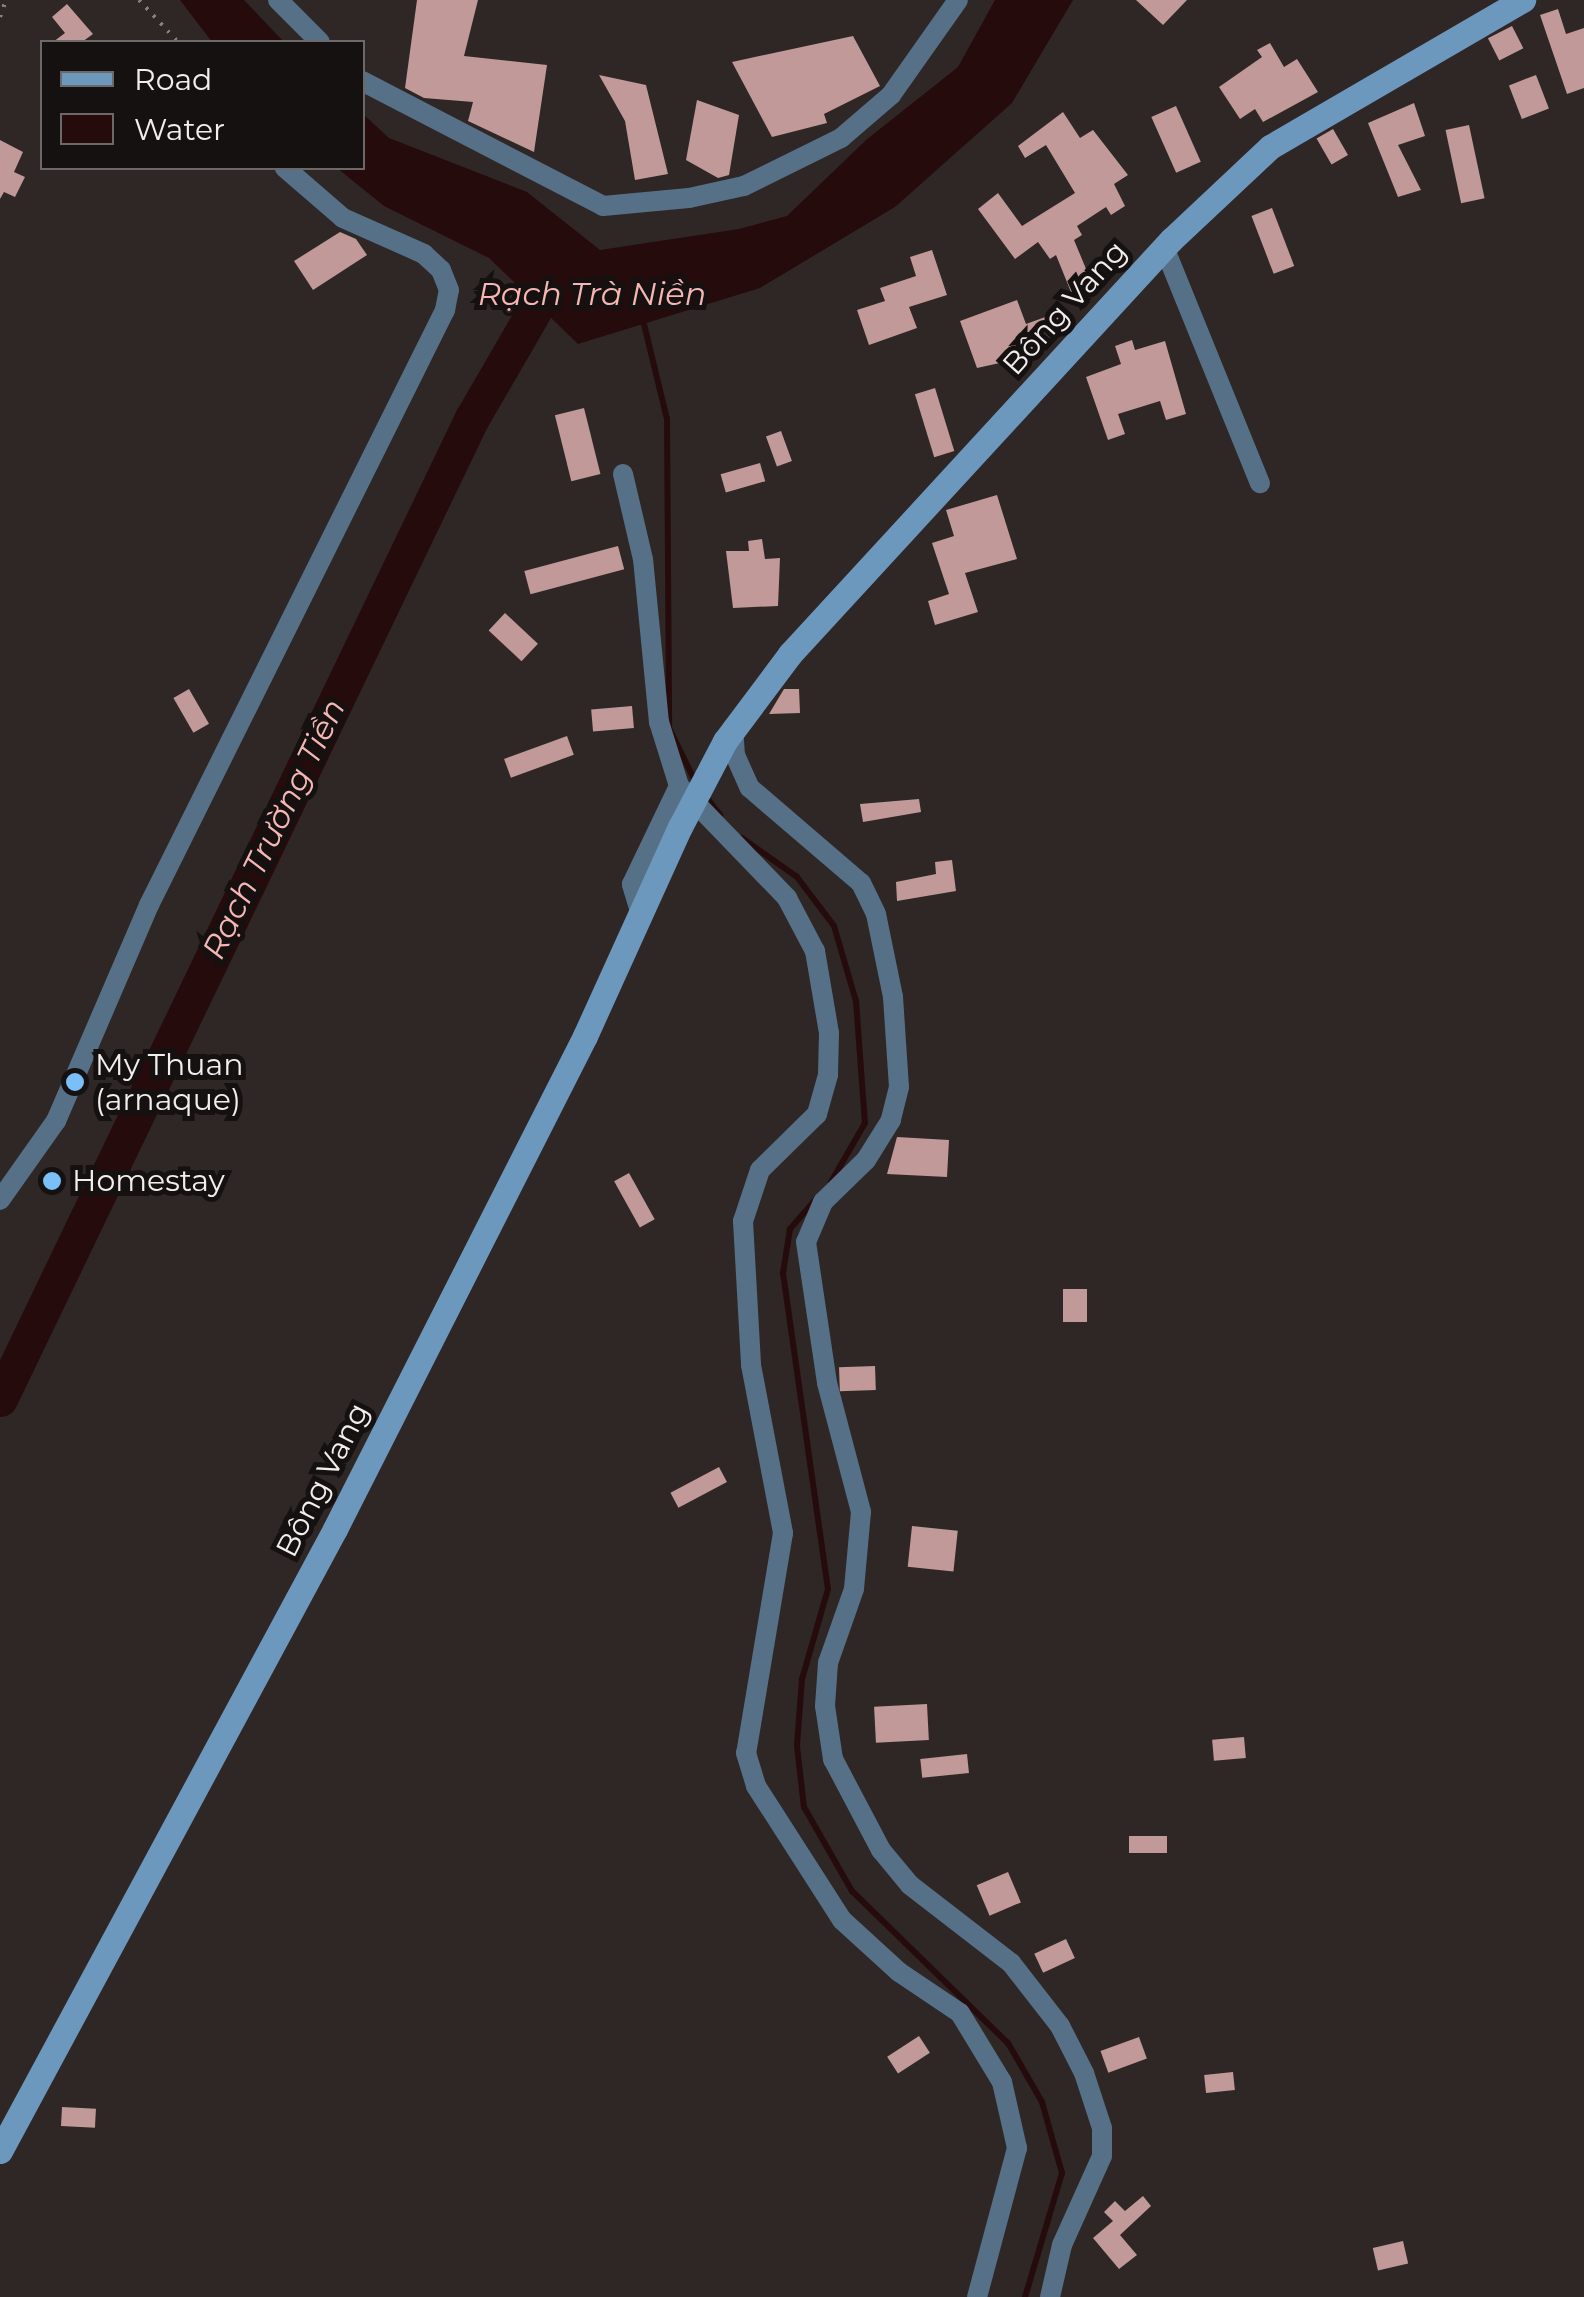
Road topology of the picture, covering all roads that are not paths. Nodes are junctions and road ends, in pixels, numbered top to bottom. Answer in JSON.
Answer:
{"nodes":[{"id":1,"x":278,"y":0,"type":"edge"},
{"id":2,"x":958,"y":0,"type":"edge"},
{"id":3,"x":1523,"y":0,"type":"edge"},
{"id":4,"x":318,"y":40,"type":"edge"},
{"id":5,"x":365,"y":83,"type":"edge"},
{"id":6,"x":287,"y":170,"type":"edge"},
{"id":7,"x":1164,"y":247,"type":"junction"},
{"id":8,"x":624,"y":474,"type":"dead end"},
{"id":9,"x":1260,"y":482,"type":"dead end"},
{"id":10,"x":729,"y":734,"type":"junction"},
{"id":11,"x":678,"y":786,"type":"junction"},
{"id":12,"x":640,"y":911,"type":"junction"},
{"id":13,"x":0,"y":1200,"type":"edge"},
{"id":14,"x":0,"y":2152,"type":"edge"},
{"id":15,"x":977,"y":2297,"type":"edge"},
{"id":16,"x":1050,"y":2297,"type":"edge"}],
"edges":[{"from":1,"to":4,"type":"street"},
{"from":2,"to":5,"type":"street"},
{"from":3,"to":7,"type":"street","name":"Bông Vang"},
{"from":6,"to":13,"type":"street"},
{"from":7,"to":9,"type":"street"},
{"from":7,"to":10,"type":"street","name":"Bông Vang"},
{"from":8,"to":11,"type":"street"},
{"from":10,"to":12,"type":"street","name":"Bông Vang","bridge":true},
{"from":10,"to":16,"type":"street"},
{"from":11,"to":12,"type":"street"},
{"from":11,"to":15,"type":"street"},
{"from":12,"to":14,"type":"street","name":"Bông Vang"}]}
